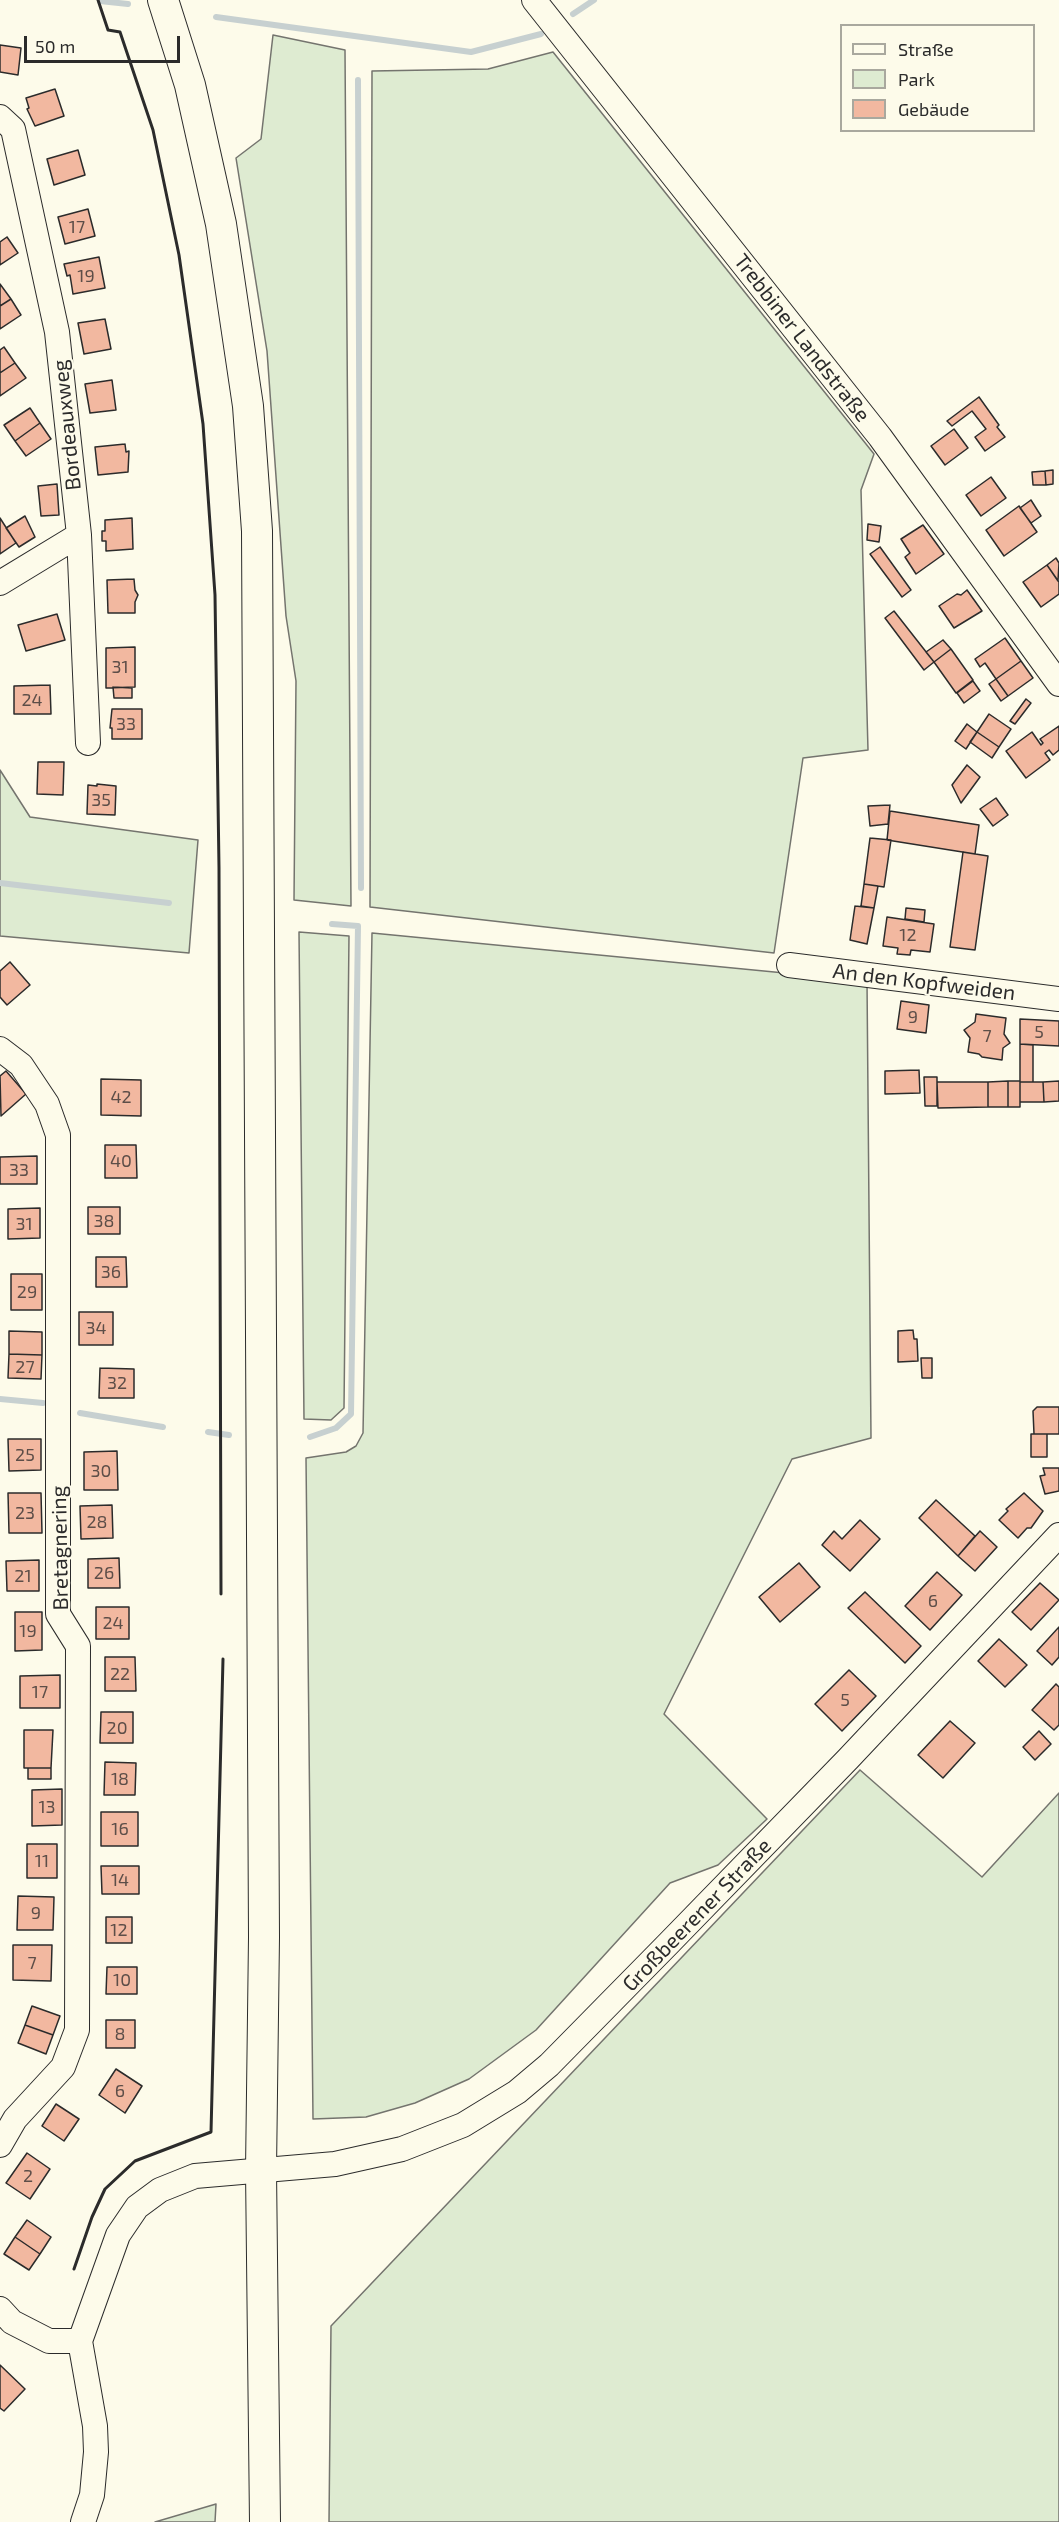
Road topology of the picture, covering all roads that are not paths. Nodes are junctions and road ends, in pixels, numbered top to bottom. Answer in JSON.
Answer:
{"nodes":[{"id":1,"x":163,"y":0,"type":"edge"},
{"id":2,"x":534,"y":0,"type":"edge"},
{"id":3,"x":0,"y":117,"type":"edge"},
{"id":4,"x":79,"y":534,"type":"junction"},
{"id":5,"x":0,"y":584,"type":"edge"},
{"id":6,"x":1059,"y":684,"type":"edge"},
{"id":7,"x":88,"y":743,"type":"dead end"},
{"id":8,"x":789,"y":965,"type":"dead end"},
{"id":9,"x":1059,"y":999,"type":"edge"},
{"id":10,"x":0,"y":1048,"type":"edge"},
{"id":11,"x":1059,"y":1534,"type":"edge"},
{"id":12,"x":0,"y":2145,"type":"edge"},
{"id":13,"x":261,"y":2170,"type":"junction"},
{"id":14,"x":4,"y":2322,"type":"edge"},
{"id":15,"x":80,"y":2341,"type":"junction"},
{"id":16,"x":83,"y":2522,"type":"edge"},
{"id":17,"x":266,"y":2522,"type":"edge"}],
"edges":[{"from":1,"to":13,"type":"main road"},
{"from":2,"to":6,"type":"street","name":"Trebbiner Landstraße"},
{"from":3,"to":4,"type":"street","name":"Bordeauxweg"},
{"from":4,"to":5,"type":"street"},
{"from":4,"to":7,"type":"street","name":"Bordeauxweg"},
{"from":8,"to":9,"type":"street","name":"An den Kopfweiden"},
{"from":10,"to":12,"type":"street","name":"Bretagnering"},
{"from":11,"to":13,"type":"street","name":"Großbeerener Straße"},
{"from":13,"to":15,"type":"street","name":"Großbeerener Straße"},
{"from":13,"to":17,"type":"main road"},
{"from":14,"to":15,"type":"street"},
{"from":15,"to":16,"type":"street"}]}
